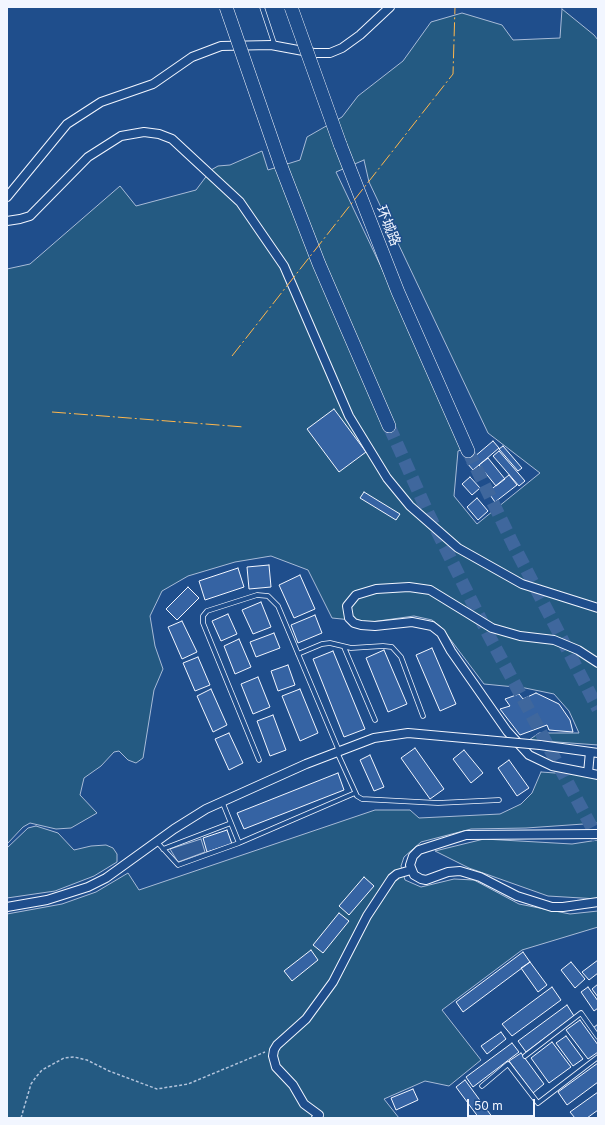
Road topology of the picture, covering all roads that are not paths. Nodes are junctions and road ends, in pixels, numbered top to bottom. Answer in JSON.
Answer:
{"nodes":[{"id":1,"x":226,"y":7,"type":"edge"},
{"id":2,"x":262,"y":7,"type":"edge"},
{"id":3,"x":292,"y":7,"type":"edge"},
{"id":4,"x":390,"y":7,"type":"edge"},
{"id":5,"x":275,"y":46,"type":"junction"},
{"id":6,"x":7,"y":197,"type":"edge"},
{"id":7,"x":7,"y":220,"type":"edge"},
{"id":8,"x":389,"y":426,"type":"tunnel mouth"},
{"id":9,"x":468,"y":450,"type":"tunnel mouth"},
{"id":10,"x":598,"y":608,"type":"edge"},
{"id":11,"x":344,"y":647,"type":"junction"},
{"id":12,"x":298,"y":654,"type":"junction"},
{"id":13,"x":598,"y":663,"type":"edge"},
{"id":14,"x":423,"y":716,"type":"dead end"},
{"id":15,"x":375,"y":720,"type":"dead end"},
{"id":16,"x":338,"y":751,"type":"junction"},
{"id":17,"x":594,"y":752,"type":"edge"},
{"id":18,"x":259,"y":760,"type":"dead end"},
{"id":19,"x":588,"y":773,"type":"junction"},
{"id":20,"x":598,"y":774,"type":"edge"},
{"id":21,"x":355,"y":792,"type":"junction"},
{"id":22,"x":499,"y":800,"type":"dead end"},
{"id":23,"x":222,"y":801,"type":"junction"},
{"id":24,"x":231,"y":823,"type":"junction"},
{"id":25,"x":598,"y":834,"type":"edge"},
{"id":26,"x":157,"y":842,"type":"junction"},
{"id":27,"x":239,"y":843,"type":"junction"},
{"id":28,"x":163,"y":849,"type":"junction"},
{"id":29,"x":412,"y":870,"type":"junction"},
{"id":30,"x":598,"y":902,"type":"edge"},
{"id":31,"x":7,"y":907,"type":"edge"},
{"id":32,"x":598,"y":1037,"type":"edge"},
{"id":33,"x":525,"y":1056,"type":"dead end"},
{"id":34,"x":598,"y":1057,"type":"edge"},
{"id":35,"x":482,"y":1086,"type":"dead end"},
{"id":36,"x":316,"y":1118,"type":"edge"}],
"edges":[{"from":1,"to":8,"type":"main road","bridge":true},
{"from":2,"to":5,"type":"lane"},
{"from":3,"to":9,"type":"main road","name":"环城路","bridge":true},
{"from":4,"to":5,"type":"street"},
{"from":5,"to":6,"type":"street"},
{"from":7,"to":10,"type":"street"},
{"from":11,"to":12,"type":"lane"},
{"from":11,"to":14,"type":"lane"},
{"from":11,"to":15,"type":"lane"},
{"from":12,"to":16,"type":"lane"},
{"from":12,"to":18,"type":"lane"},
{"from":13,"to":19,"type":"street"},
{"from":16,"to":17,"type":"street","bridge":true},
{"from":16,"to":21,"type":"lane"},
{"from":16,"to":23,"type":"street"},
{"from":17,"to":19,"type":"street"},
{"from":19,"to":20,"type":"street"},
{"from":21,"to":22,"type":"lane"},
{"from":21,"to":27,"type":"lane"},
{"from":23,"to":24,"type":"lane"},
{"from":23,"to":26,"type":"street"},
{"from":24,"to":27,"type":"lane"},
{"from":24,"to":28,"type":"lane"},
{"from":25,"to":29,"type":"street"},
{"from":26,"to":28,"type":"lane"},
{"from":26,"to":31,"type":"street"},
{"from":27,"to":28,"type":"lane"},
{"from":29,"to":30,"type":"street"},
{"from":29,"to":36,"type":"street"},
{"from":32,"to":33,"type":"lane"},
{"from":34,"to":35,"type":"lane"}]}
